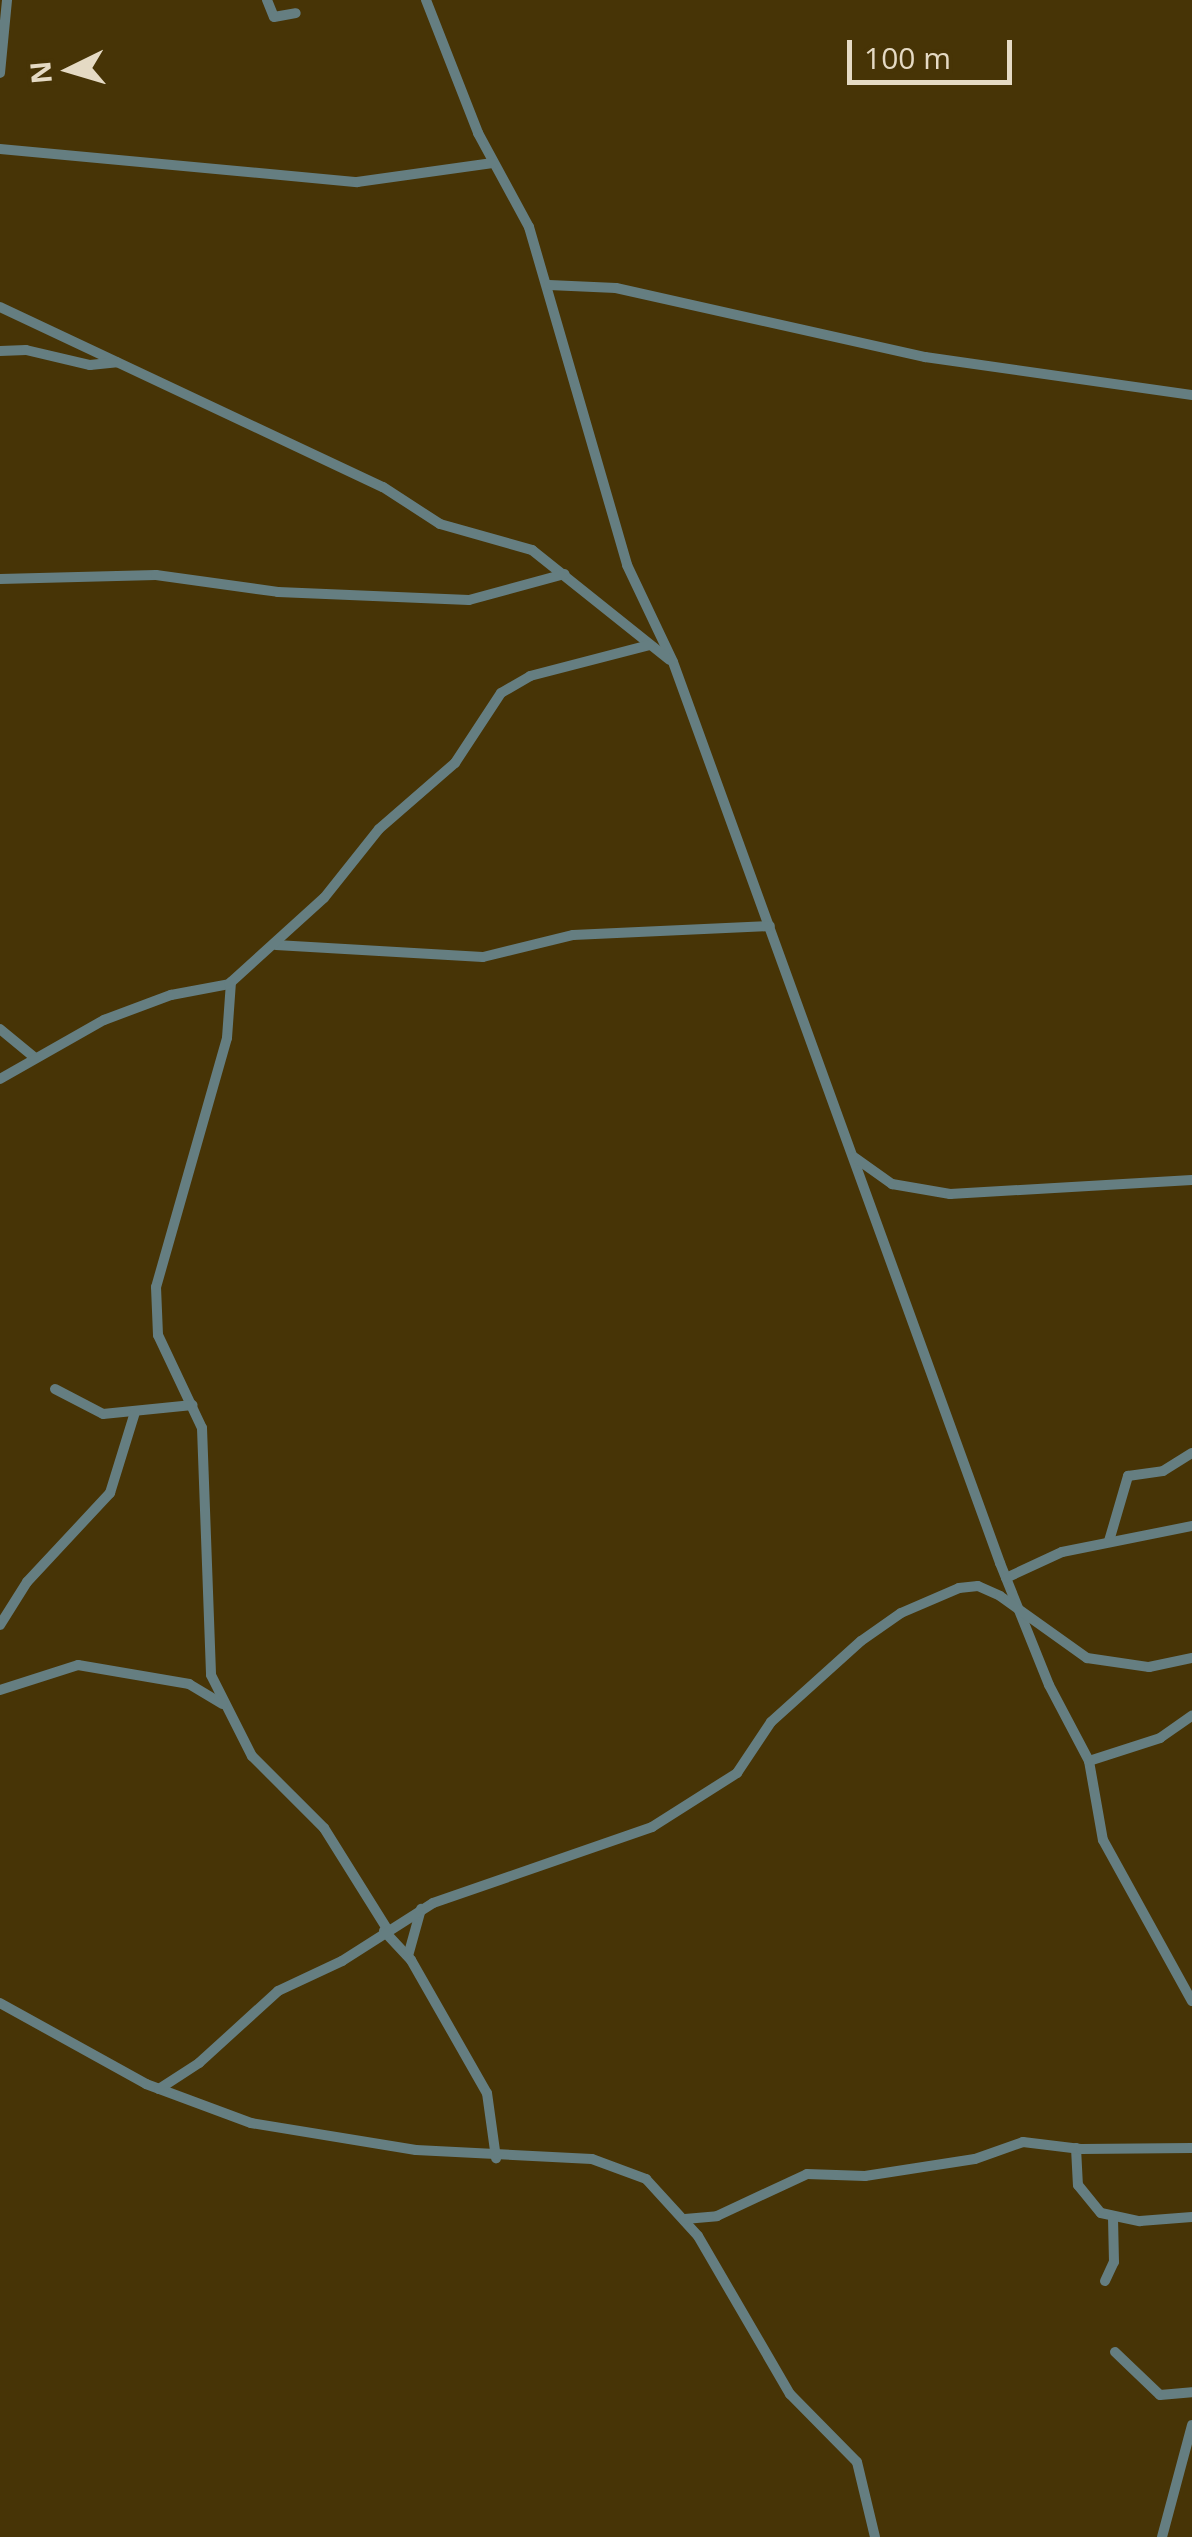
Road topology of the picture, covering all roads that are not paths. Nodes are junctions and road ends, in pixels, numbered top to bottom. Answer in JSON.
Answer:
{"nodes":[{"id":1,"x":8,"y":0,"type":"edge"},
{"id":2,"x":267,"y":0,"type":"edge"},
{"id":3,"x":426,"y":0,"type":"edge"},
{"id":4,"x":296,"y":13,"type":"dead end"},
{"id":5,"x":0,"y":72,"type":"edge"},
{"id":6,"x":0,"y":149,"type":"edge"},
{"id":7,"x":493,"y":164,"type":"junction"},
{"id":8,"x":549,"y":284,"type":"junction"},
{"id":9,"x":0,"y":308,"type":"edge"},
{"id":10,"x":0,"y":352,"type":"edge"},
{"id":11,"x":117,"y":362,"type":"junction"},
{"id":12,"x":1192,"y":394,"type":"edge"},
{"id":13,"x":565,"y":574,"type":"junction"},
{"id":14,"x":0,"y":579,"type":"edge"},
{"id":15,"x":650,"y":645,"type":"junction"},
{"id":16,"x":673,"y":662,"type":"junction"},
{"id":17,"x":770,"y":926,"type":"junction"},
{"id":18,"x":275,"y":944,"type":"junction"},
{"id":19,"x":231,"y":982,"type":"junction"},
{"id":20,"x":0,"y":1030,"type":"edge"},
{"id":21,"x":35,"y":1058,"type":"junction"},
{"id":22,"x":0,"y":1079,"type":"edge"},
{"id":23,"x":854,"y":1157,"type":"junction"},
{"id":24,"x":1192,"y":1180,"type":"edge"},
{"id":25,"x":55,"y":1389,"type":"dead end"},
{"id":26,"x":193,"y":1405,"type":"junction"},
{"id":27,"x":136,"y":1412,"type":"junction"},
{"id":28,"x":1192,"y":1454,"type":"edge"},
{"id":29,"x":1192,"y":1526,"type":"edge"},
{"id":30,"x":1109,"y":1541,"type":"junction"},
{"id":31,"x":1006,"y":1578,"type":"junction"},
{"id":32,"x":1024,"y":1613,"type":"junction"},
{"id":33,"x":0,"y":1625,"type":"edge"},
{"id":34,"x":1192,"y":1658,"type":"edge"},
{"id":35,"x":0,"y":1690,"type":"edge"},
{"id":36,"x":222,"y":1705,"type":"junction"},
{"id":37,"x":1192,"y":1716,"type":"edge"},
{"id":38,"x":1089,"y":1761,"type":"junction"},
{"id":39,"x":422,"y":1908,"type":"junction"},
{"id":40,"x":386,"y":1930,"type":"junction"},
{"id":41,"x":408,"y":1956,"type":"junction"},
{"id":42,"x":1192,"y":2001,"type":"edge"},
{"id":43,"x":0,"y":2003,"type":"edge"},
{"id":44,"x":159,"y":2089,"type":"junction"},
{"id":45,"x":1076,"y":2148,"type":"junction"},
{"id":46,"x":1192,"y":2148,"type":"edge"},
{"id":47,"x":496,"y":2158,"type":"junction"},
{"id":48,"x":1192,"y":2217,"type":"edge"},
{"id":49,"x":685,"y":2218,"type":"junction"},
{"id":50,"x":1113,"y":2218,"type":"junction"},
{"id":51,"x":1105,"y":2281,"type":"dead end"},
{"id":52,"x":1114,"y":2352,"type":"dead end"},
{"id":53,"x":1192,"y":2392,"type":"edge"},
{"id":54,"x":1192,"y":2425,"type":"edge"},
{"id":55,"x":874,"y":2537,"type":"edge"},
{"id":56,"x":1162,"y":2537,"type":"edge"}],
"edges":[{"from":1,"to":5,"type":"street"},
{"from":2,"to":4,"type":"street"},
{"from":3,"to":7,"type":"street"},
{"from":6,"to":7,"type":"street"},
{"from":7,"to":8,"type":"street"},
{"from":8,"to":12,"type":"street"},
{"from":8,"to":16,"type":"street"},
{"from":9,"to":11,"type":"street"},
{"from":10,"to":11,"type":"street"},
{"from":11,"to":13,"type":"street"},
{"from":13,"to":14,"type":"street"},
{"from":13,"to":15,"type":"street"},
{"from":15,"to":16,"type":"street"},
{"from":15,"to":18,"type":"street"},
{"from":16,"to":17,"type":"street"},
{"from":17,"to":18,"type":"street"},
{"from":17,"to":23,"type":"street"},
{"from":18,"to":19,"type":"street"},
{"from":19,"to":21,"type":"street"},
{"from":19,"to":26,"type":"street"},
{"from":20,"to":21,"type":"street"},
{"from":21,"to":22,"type":"street"},
{"from":23,"to":24,"type":"street"},
{"from":23,"to":31,"type":"street"},
{"from":25,"to":27,"type":"street"},
{"from":26,"to":27,"type":"street"},
{"from":26,"to":36,"type":"street"},
{"from":27,"to":33,"type":"street"},
{"from":28,"to":30,"type":"street"},
{"from":29,"to":30,"type":"street"},
{"from":30,"to":31,"type":"street"},
{"from":31,"to":32,"type":"street"},
{"from":32,"to":34,"type":"street"},
{"from":32,"to":38,"type":"street"},
{"from":32,"to":39,"type":"street"},
{"from":35,"to":36,"type":"street"},
{"from":36,"to":40,"type":"street"},
{"from":37,"to":38,"type":"street"},
{"from":38,"to":42,"type":"street"},
{"from":39,"to":40,"type":"street"},
{"from":39,"to":41,"type":"street"},
{"from":40,"to":41,"type":"street"},
{"from":40,"to":44,"type":"street"},
{"from":41,"to":47,"type":"street"},
{"from":43,"to":44,"type":"street"},
{"from":44,"to":47,"type":"street"},
{"from":45,"to":46,"type":"street"},
{"from":45,"to":49,"type":"street"},
{"from":45,"to":50,"type":"street"},
{"from":47,"to":49,"type":"street"},
{"from":48,"to":50,"type":"street"},
{"from":49,"to":55,"type":"street"},
{"from":50,"to":51,"type":"street"},
{"from":52,"to":53,"type":"street"},
{"from":54,"to":56,"type":"street"}]}
